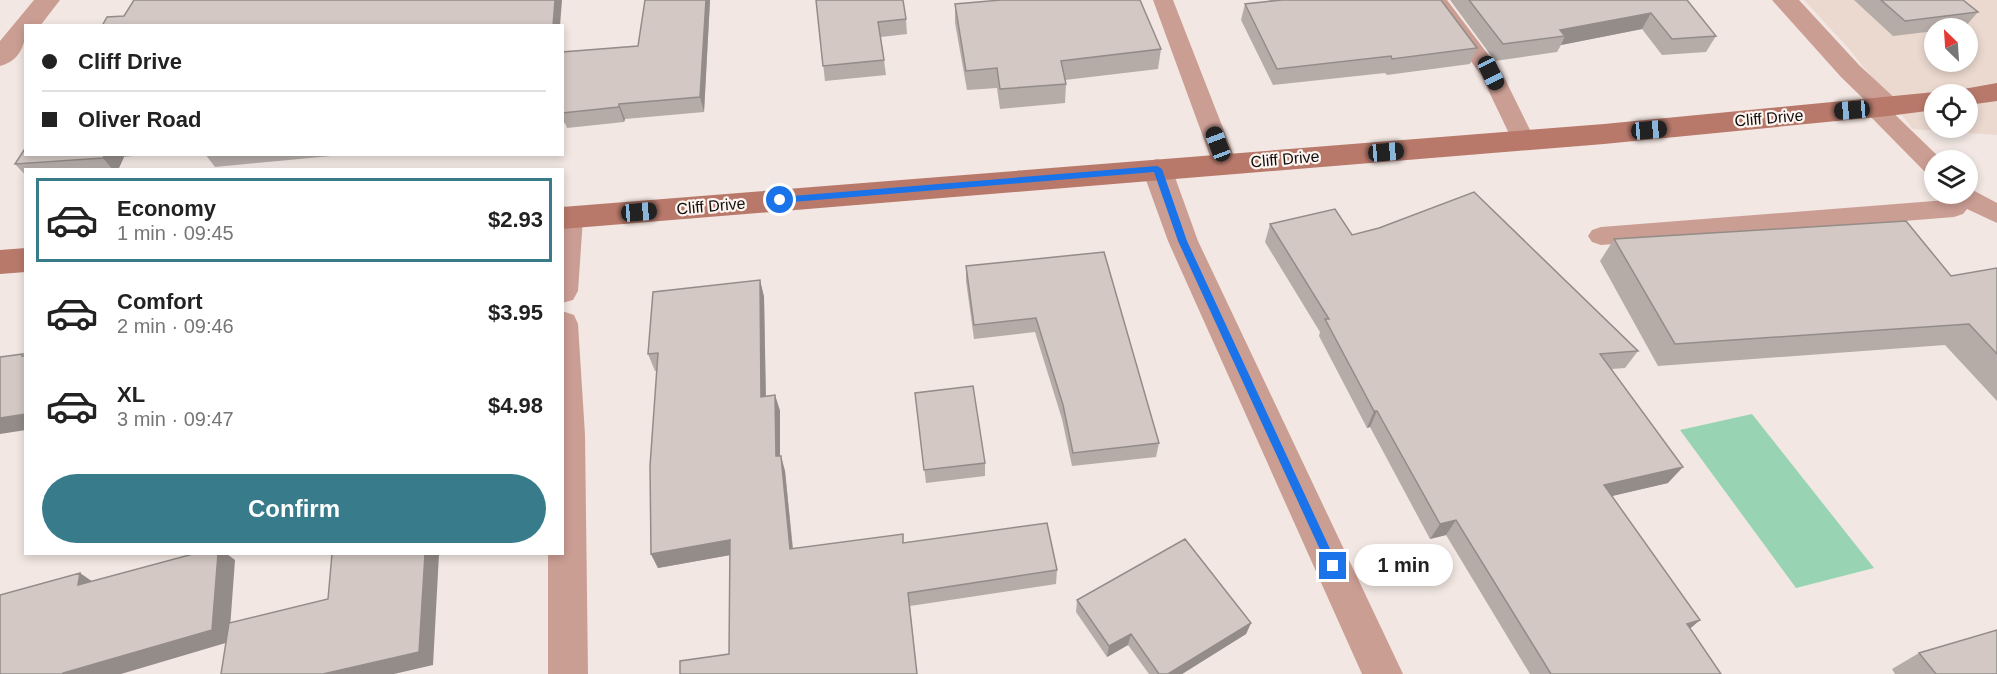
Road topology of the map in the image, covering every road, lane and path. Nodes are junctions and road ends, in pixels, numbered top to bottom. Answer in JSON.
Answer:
{"nodes":[{"id":1,"x":47,"y":0,"type":"edge"},
{"id":2,"x":1164,"y":0,"type":"edge"},
{"id":3,"x":1437,"y":0,"type":"edge"},
{"id":4,"x":1785,"y":0,"type":"edge"},
{"id":5,"x":28,"y":24,"type":"edge"},
{"id":6,"x":24,"y":28,"type":"edge"},
{"id":7,"x":0,"y":58,"type":"edge"},
{"id":8,"x":1997,"y":92,"type":"edge"},
{"id":9,"x":1978,"y":95,"type":"edge"},
{"id":10,"x":1924,"y":102,"type":"edge"},
{"id":11,"x":1881,"y":108,"type":"junction"},
{"id":12,"x":1523,"y":140,"type":"junction"},
{"id":13,"x":1924,"y":156,"type":"edge"},
{"id":14,"x":1226,"y":164,"type":"junction"},
{"id":15,"x":1157,"y":169,"type":"junction"},
{"id":16,"x":1956,"y":204,"type":"edge"},
{"id":17,"x":1978,"y":204,"type":"edge"},
{"id":18,"x":1997,"y":214,"type":"edge"},
{"id":19,"x":565,"y":218,"type":"edge"},
{"id":20,"x":1601,"y":236,"type":"dead end"},
{"id":21,"x":564,"y":242,"type":"edge"},
{"id":22,"x":24,"y":260,"type":"edge"},
{"id":23,"x":0,"y":262,"type":"edge"},
{"id":24,"x":564,"y":368,"type":"edge"},
{"id":25,"x":568,"y":674,"type":"edge"},
{"id":26,"x":1383,"y":674,"type":"edge"}],
"edges":[{"from":1,"to":5,"type":"street"},
{"from":2,"to":14,"type":"lane"},
{"from":3,"to":12,"type":"lane"},
{"from":4,"to":11,"type":"street"},
{"from":6,"to":7,"type":"street"},
{"from":8,"to":9,"type":"main road"},
{"from":10,"to":11,"type":"main road","name":"Cliff Drive"},
{"from":11,"to":12,"type":"main road","name":"Cliff Drive"},
{"from":11,"to":13,"type":"lane"},
{"from":12,"to":14,"type":"main road","name":"Cliff Drive"},
{"from":14,"to":15,"type":"main road","name":"Cliff Drive"},
{"from":15,"to":19,"type":"main road","name":"Cliff Drive"},
{"from":15,"to":26,"type":"street"},
{"from":16,"to":20,"type":"lane"},
{"from":17,"to":18,"type":"lane"},
{"from":19,"to":21,"type":"street"},
{"from":22,"to":23,"type":"main road"},
{"from":24,"to":25,"type":"street"}]}
